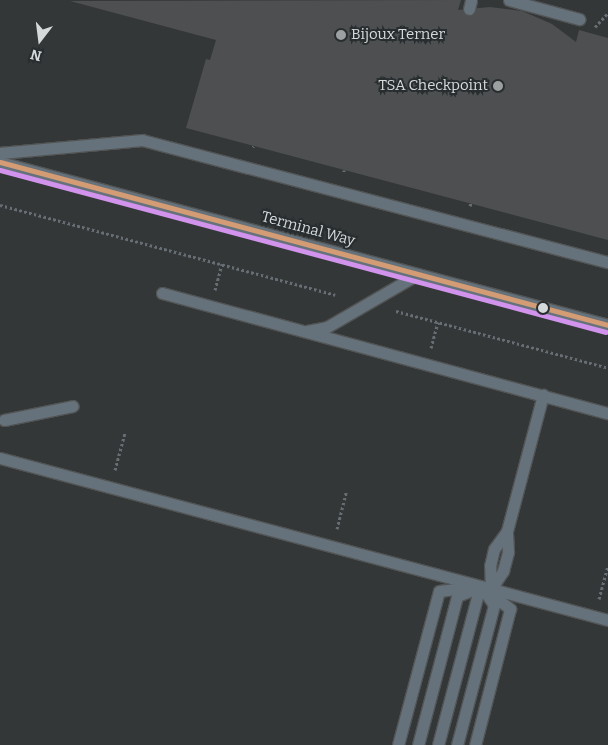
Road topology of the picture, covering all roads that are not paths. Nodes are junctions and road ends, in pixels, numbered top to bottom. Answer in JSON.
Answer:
{"nodes":[{"id":1,"x":509,"y":0,"type":"edge"},
{"id":2,"x":579,"y":19,"type":"dead end"},
{"id":3,"x":0,"y":153,"type":"edge"},
{"id":4,"x":0,"y":162,"type":"edge"},
{"id":5,"x":608,"y":262,"type":"edge"},
{"id":6,"x":418,"y":274,"type":"junction"},
{"id":7,"x":162,"y":293,"type":"dead end"},
{"id":8,"x":608,"y":325,"type":"edge"},
{"id":9,"x":304,"y":331,"type":"junction"},
{"id":10,"x":543,"y":395,"type":"junction"},
{"id":11,"x":73,"y":406,"type":"dead end"},
{"id":12,"x":608,"y":413,"type":"edge"},
{"id":13,"x":4,"y":420,"type":"dead end"},
{"id":14,"x":0,"y":458,"type":"edge"},
{"id":15,"x":486,"y":587,"type":"junction"},
{"id":16,"x":608,"y":620,"type":"edge"},
{"id":17,"x":398,"y":745,"type":"edge"},
{"id":18,"x":418,"y":745,"type":"edge"},
{"id":19,"x":438,"y":745,"type":"edge"},
{"id":20,"x":458,"y":745,"type":"edge"},
{"id":21,"x":475,"y":745,"type":"edge"}],
"edges":[{"from":1,"to":2,"type":"lane"},
{"from":3,"to":5,"type":"lane"},
{"from":4,"to":6,"type":"lane","name":"Terminal Way"},
{"from":6,"to":8,"type":"lane","name":"Terminal Way"},
{"from":6,"to":9,"type":"lane"},
{"from":7,"to":9,"type":"lane"},
{"from":9,"to":10,"type":"lane"},
{"from":10,"to":12,"type":"lane"},
{"from":10,"to":15,"type":"lane"},
{"from":11,"to":13,"type":"lane"},
{"from":14,"to":15,"type":"lane"},
{"from":15,"to":16,"type":"lane"},
{"from":15,"to":17,"type":"lane"},
{"from":15,"to":18,"type":"lane"},
{"from":15,"to":19,"type":"lane"},
{"from":15,"to":20,"type":"lane"},
{"from":15,"to":21,"type":"lane"}]}
